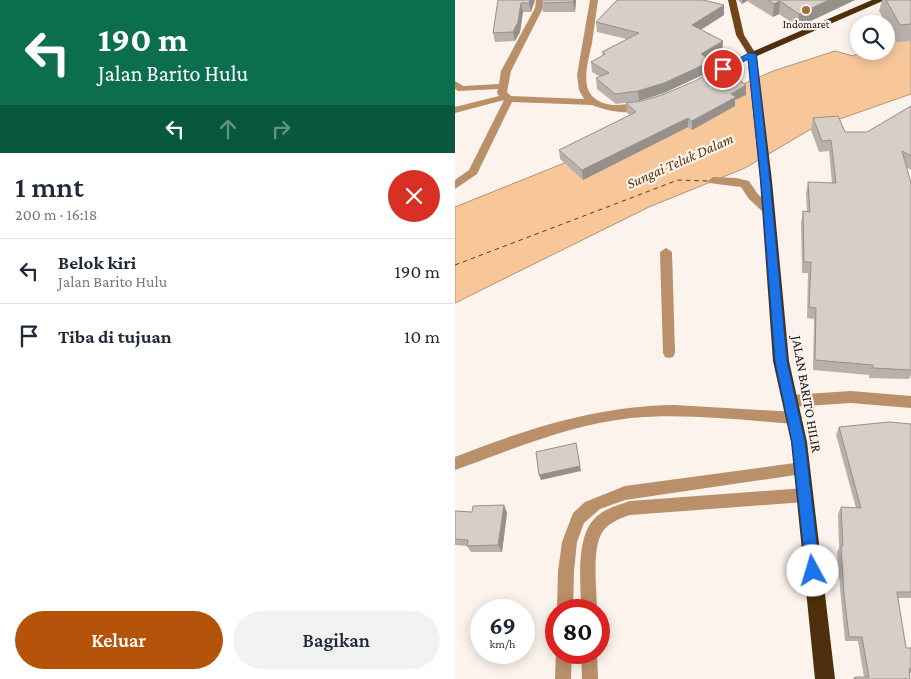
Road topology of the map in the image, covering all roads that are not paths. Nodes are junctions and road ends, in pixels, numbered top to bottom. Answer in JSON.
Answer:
{"nodes":[{"id":1,"x":540,"y":0,"type":"edge"},
{"id":2,"x":594,"y":0,"type":"edge"},
{"id":3,"x":731,"y":0,"type":"edge"},
{"id":4,"x":881,"y":0,"type":"edge"},
{"id":5,"x":752,"y":54,"type":"junction"},
{"id":6,"x":695,"y":83,"type":"edge"},
{"id":7,"x":455,"y":84,"type":"edge"},
{"id":8,"x":503,"y":86,"type":"junction"},
{"id":9,"x":507,"y":98,"type":"junction"},
{"id":10,"x":594,"y":102,"type":"junction"},
{"id":11,"x":649,"y":104,"type":"edge"},
{"id":12,"x":455,"y":110,"type":"edge"},
{"id":13,"x":713,"y":181,"type":"dead end"},
{"id":14,"x":455,"y":184,"type":"edge"},
{"id":15,"x":767,"y":209,"type":"junction"},
{"id":16,"x":666,"y":252,"type":"dead end"},
{"id":17,"x":669,"y":353,"type":"dead end"},
{"id":18,"x":791,"y":401,"type":"junction"},
{"id":19,"x":911,"y":402,"type":"edge"},
{"id":20,"x":795,"y":418,"type":"junction"},
{"id":21,"x":455,"y":464,"type":"edge"},
{"id":22,"x":802,"y":468,"type":"junction"},
{"id":23,"x":805,"y":495,"type":"junction"},
{"id":24,"x":577,"y":520,"type":"junction"},
{"id":25,"x":595,"y":531,"type":"junction"},
{"id":26,"x":566,"y":599,"type":"edge"},
{"id":27,"x":589,"y":599,"type":"edge"},
{"id":28,"x":564,"y":664,"type":"edge"},
{"id":29,"x":589,"y":664,"type":"edge"},
{"id":30,"x":563,"y":679,"type":"edge"},
{"id":31,"x":590,"y":679,"type":"edge"},
{"id":32,"x":825,"y":679,"type":"edge"}],
"edges":[{"from":1,"to":8,"type":"street"},
{"from":2,"to":10,"type":"street"},
{"from":3,"to":5,"type":"main road"},
{"from":4,"to":5,"type":"highway"},
{"from":5,"to":6,"type":"street"},
{"from":5,"to":15,"type":"highway","name":"JALAN BARITO HILIR"},
{"from":7,"to":8,"type":"street"},
{"from":8,"to":9,"type":"street"},
{"from":9,"to":10,"type":"street"},
{"from":9,"to":12,"type":"street"},
{"from":9,"to":14,"type":"street"},
{"from":10,"to":11,"type":"street"},
{"from":13,"to":15,"type":"street"},
{"from":15,"to":18,"type":"highway","name":"JALAN BARITO HILIR"},
{"from":16,"to":17,"type":"street"},
{"from":18,"to":19,"type":"street"},
{"from":18,"to":20,"type":"highway","name":"JALAN BARITO HILIR"},
{"from":20,"to":21,"type":"street"},
{"from":20,"to":22,"type":"highway","name":"JALAN BARITO HILIR"},
{"from":22,"to":23,"type":"highway","name":"JALAN BARITO HILIR"},
{"from":22,"to":24,"type":"street"},
{"from":23,"to":25,"type":"street"},
{"from":23,"to":32,"type":"highway","name":"JALAN BARITO HILIR"},
{"from":24,"to":25,"type":"street"},
{"from":24,"to":26,"type":"street"},
{"from":25,"to":27,"type":"street"},
{"from":28,"to":30,"type":"street"},
{"from":29,"to":31,"type":"street"}]}
